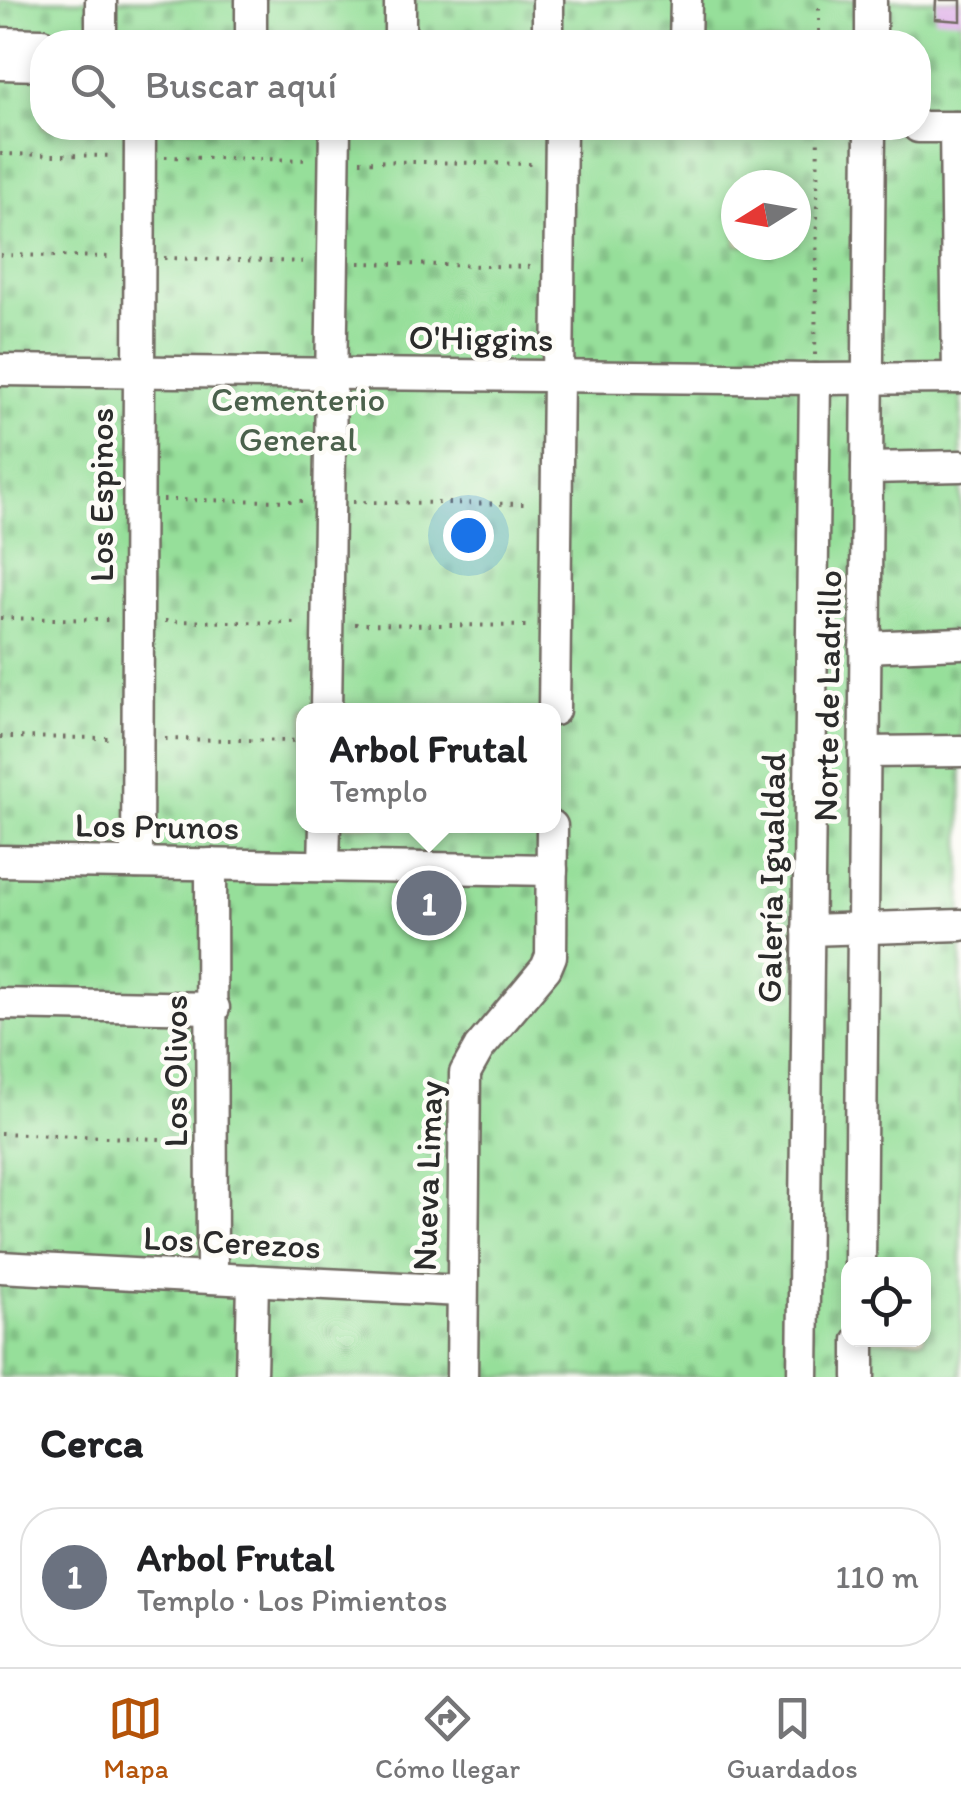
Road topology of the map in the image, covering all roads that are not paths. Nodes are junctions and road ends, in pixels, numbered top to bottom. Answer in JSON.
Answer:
{"nodes":[{"id":1,"x":102,"y":0,"type":"edge"},
{"id":2,"x":251,"y":0,"type":"edge"},
{"id":3,"x":400,"y":0,"type":"edge"},
{"id":4,"x":548,"y":0,"type":"edge"},
{"id":5,"x":686,"y":0,"type":"edge"},
{"id":6,"x":871,"y":0,"type":"edge"},
{"id":7,"x":101,"y":30,"type":"edge"},
{"id":8,"x":252,"y":30,"type":"edge"},
{"id":9,"x":400,"y":30,"type":"edge"},
{"id":10,"x":548,"y":30,"type":"edge"},
{"id":11,"x":685,"y":30,"type":"edge"},
{"id":12,"x":871,"y":30,"type":"edge"},
{"id":13,"x":0,"y":43,"type":"edge"},
{"id":14,"x":30,"y":44,"type":"edge"},
{"id":15,"x":0,"y":64,"type":"edge"},
{"id":16,"x":30,"y":65,"type":"edge"},
{"id":17,"x":931,"y":127,"type":"edge"},
{"id":18,"x":958,"y":127,"type":"edge"},
{"id":19,"x":335,"y":140,"type":"edge"},
{"id":20,"x":560,"y":140,"type":"edge"},
{"id":21,"x":870,"y":140,"type":"edge"},
{"id":22,"x":140,"y":142,"type":"edge"},
{"id":23,"x":0,"y":370,"type":"edge"},
{"id":24,"x":139,"y":372,"type":"junction"},
{"id":25,"x":331,"y":374,"type":"junction"},
{"id":26,"x":558,"y":376,"type":"junction"},
{"id":27,"x":959,"y":378,"type":"edge"},
{"id":28,"x":868,"y":379,"type":"junction"},
{"id":29,"x":815,"y":380,"type":"junction"},
{"id":30,"x":961,"y":466,"type":"edge"},
{"id":31,"x":867,"y":468,"type":"junction"},
{"id":32,"x":961,"y":643,"type":"edge"},
{"id":33,"x":865,"y":647,"type":"junction"},
{"id":34,"x":326,"y":703,"type":"edge"},
{"id":35,"x":554,"y":703,"type":"edge"},
{"id":36,"x":961,"y":751,"type":"edge"},
{"id":37,"x":864,"y":752,"type":"junction"},
{"id":38,"x":325,"y":833,"type":"edge"},
{"id":39,"x":552,"y":833,"type":"edge"},
{"id":40,"x":0,"y":861,"type":"edge"},
{"id":41,"x":137,"y":862,"type":"junction"},
{"id":42,"x":211,"y":864,"type":"junction"},
{"id":43,"x":324,"y":866,"type":"junction"},
{"id":44,"x":552,"y":870,"type":"junction"},
{"id":45,"x":961,"y":925,"type":"edge"},
{"id":46,"x":862,"y":928,"type":"junction"},
{"id":47,"x":808,"y":930,"type":"junction"},
{"id":48,"x":0,"y":1004,"type":"edge"},
{"id":49,"x":214,"y":1008,"type":"junction"},
{"id":50,"x":860,"y":1257,"type":"edge"},
{"id":51,"x":0,"y":1267,"type":"edge"},
{"id":52,"x":212,"y":1278,"type":"junction"},
{"id":53,"x":254,"y":1280,"type":"junction"},
{"id":54,"x":461,"y":1291,"type":"junction"},
{"id":55,"x":859,"y":1347,"type":"edge"},
{"id":56,"x":252,"y":1377,"type":"edge"},
{"id":57,"x":462,"y":1377,"type":"edge"},
{"id":58,"x":803,"y":1377,"type":"edge"},
{"id":59,"x":859,"y":1377,"type":"edge"}],
"edges":[{"from":1,"to":7,"type":"street"},
{"from":2,"to":8,"type":"street"},
{"from":3,"to":9,"type":"street"},
{"from":4,"to":10,"type":"street"},
{"from":5,"to":11,"type":"street"},
{"from":6,"to":12,"type":"street"},
{"from":13,"to":14,"type":"street"},
{"from":15,"to":16,"type":"street"},
{"from":17,"to":18,"type":"street"},
{"from":18,"to":27,"type":"street"},
{"from":19,"to":25,"type":"street"},
{"from":20,"to":26,"type":"street"},
{"from":21,"to":28,"type":"street","name":"Norte de Ladrillo"},
{"from":22,"to":24,"type":"street","name":"Los Espinos"},
{"from":23,"to":24,"type":"street","name":"O'Higgins"},
{"from":24,"to":25,"type":"street","name":"O'Higgins"},
{"from":24,"to":41,"type":"street","name":"Los Espinos"},
{"from":25,"to":26,"type":"street","name":"O'Higgins"},
{"from":25,"to":34,"type":"street"},
{"from":26,"to":29,"type":"street","name":"O'Higgins"},
{"from":26,"to":35,"type":"street"},
{"from":27,"to":28,"type":"street","name":"O'Higgins"},
{"from":28,"to":29,"type":"street","name":"O'Higgins"},
{"from":28,"to":31,"type":"street","name":"Norte de Ladrillo"},
{"from":29,"to":47,"type":"street","name":"Galería Igualdad"},
{"from":30,"to":31,"type":"street"},
{"from":31,"to":33,"type":"street","name":"Norte de Ladrillo"},
{"from":32,"to":33,"type":"street"},
{"from":33,"to":37,"type":"street","name":"Norte de Ladrillo"},
{"from":36,"to":37,"type":"street"},
{"from":37,"to":46,"type":"street","name":"Norte de Ladrillo"},
{"from":38,"to":43,"type":"street"},
{"from":39,"to":44,"type":"street","name":"Nueva Limay"},
{"from":40,"to":41,"type":"street","name":"Los Prunos"},
{"from":41,"to":42,"type":"street","name":"Los Prunos"},
{"from":42,"to":43,"type":"street","name":"Los Prunos"},
{"from":42,"to":49,"type":"street","name":"Los Olivos"},
{"from":43,"to":44,"type":"street","name":"Los Prunos"},
{"from":44,"to":54,"type":"street","name":"Nueva Limay"},
{"from":45,"to":46,"type":"street"},
{"from":46,"to":47,"type":"street"},
{"from":46,"to":50,"type":"street","name":"Norte de Ladrillo"},
{"from":47,"to":58,"type":"street","name":"Galería Igualdad"},
{"from":48,"to":49,"type":"street"},
{"from":49,"to":52,"type":"street","name":"Los Olivos"},
{"from":51,"to":52,"type":"street","name":"Los Cerezos"},
{"from":52,"to":53,"type":"street","name":"Los Cerezos"},
{"from":53,"to":54,"type":"street","name":"Los Cerezos"},
{"from":53,"to":56,"type":"street"},
{"from":54,"to":57,"type":"street","name":"Nueva Limay"},
{"from":55,"to":59,"type":"street"}]}
